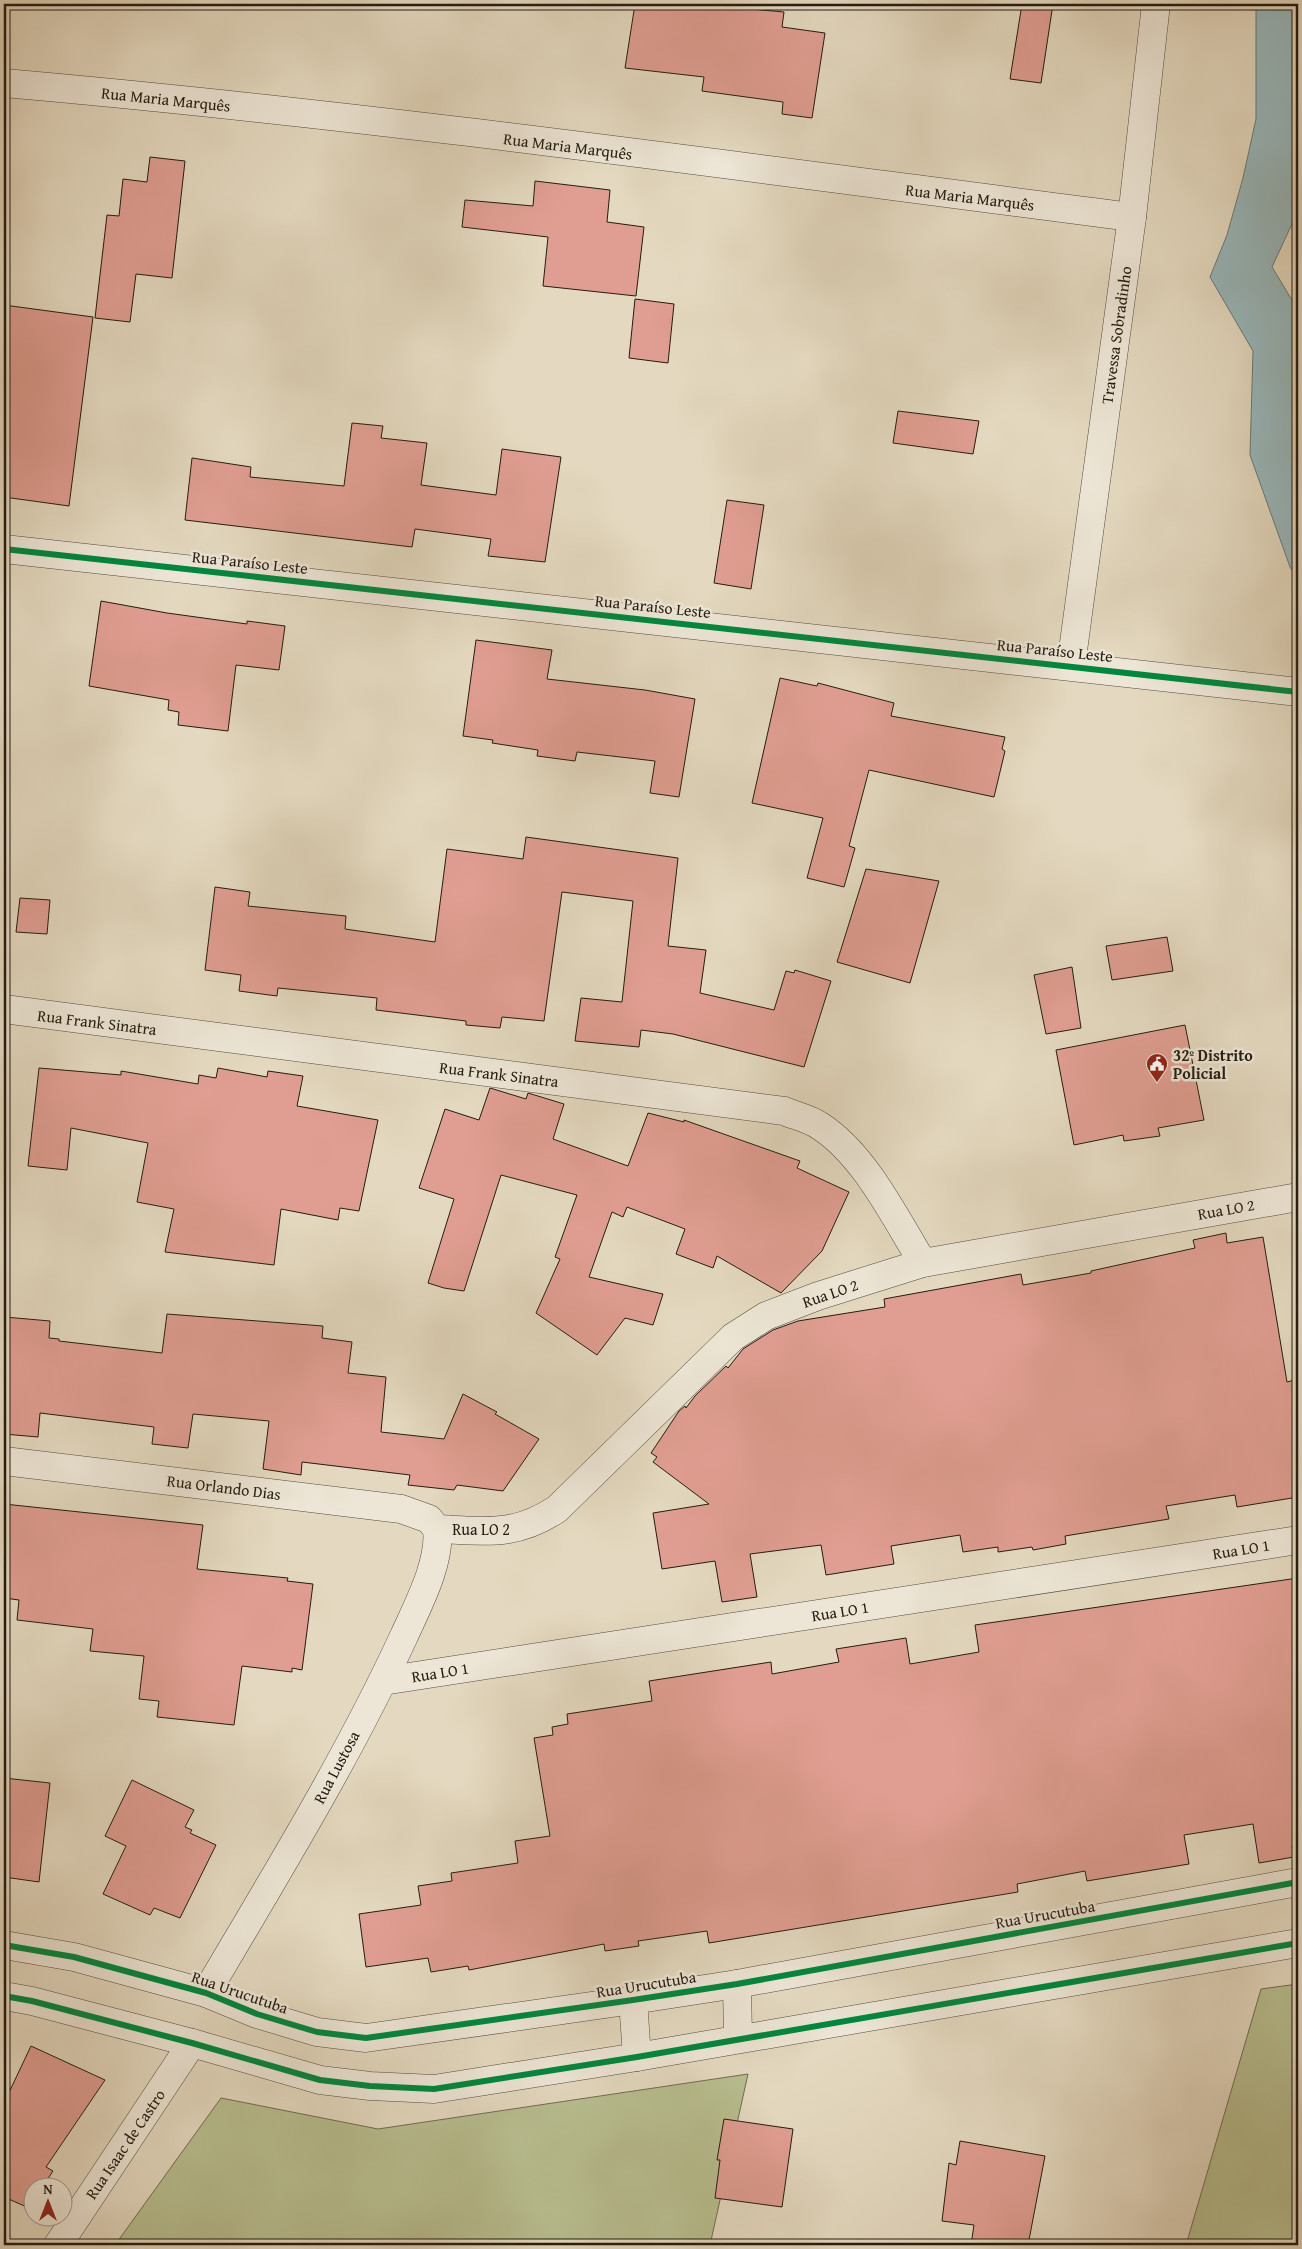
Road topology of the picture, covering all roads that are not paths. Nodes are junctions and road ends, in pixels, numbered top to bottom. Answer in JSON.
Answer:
{"nodes":[{"id":1,"x":1156,"y":4,"type":"edge"},
{"id":2,"x":4,"y":83,"type":"edge"},
{"id":3,"x":1132,"y":217,"type":"junction"},
{"id":4,"x":4,"y":549,"type":"edge"},
{"id":5,"x":1071,"y":665,"type":"junction"},
{"id":6,"x":1298,"y":692,"type":"edge"},
{"id":7,"x":4,"y":1009,"type":"edge"},
{"id":8,"x":1298,"y":1197,"type":"edge"},
{"id":9,"x":923,"y":1263,"type":"junction"},
{"id":10,"x":4,"y":1461,"type":"edge"},
{"id":11,"x":437,"y":1528,"type":"junction"},
{"id":12,"x":1298,"y":1540,"type":"edge"},
{"id":13,"x":383,"y":1681,"type":"junction"},
{"id":14,"x":1298,"y":1882,"type":"edge"},
{"id":15,"x":1298,"y":1943,"type":"edge"},
{"id":16,"x":4,"y":1945,"type":"edge"},
{"id":17,"x":736,"y":1984,"type":"junction"},
{"id":18,"x":206,"y":1993,"type":"junction"},
{"id":19,"x":4,"y":1996,"type":"edge"},
{"id":20,"x":633,"y":2000,"type":"junction"},
{"id":21,"x":738,"y":2038,"type":"junction"},
{"id":22,"x":192,"y":2043,"type":"junction"},
{"id":23,"x":637,"y":2057,"type":"junction"},
{"id":24,"x":58,"y":2245,"type":"edge"}],
"edges":[{"from":1,"to":3,"type":"street","name":"Travessa Sobradinho"},
{"from":2,"to":3,"type":"street","name":"Rua Maria Marquês"},
{"from":3,"to":5,"type":"street","name":"Travessa Sobradinho"},
{"from":4,"to":5,"type":"street","name":"Rua Paraíso Leste"},
{"from":5,"to":6,"type":"street","name":"Rua Paraíso Leste"},
{"from":7,"to":9,"type":"street","name":"Rua Frank Sinatra"},
{"from":8,"to":9,"type":"street","name":"Rua LO 2"},
{"from":9,"to":11,"type":"street","name":"Rua LO 2"},
{"from":10,"to":11,"type":"street","name":"Rua Orlando Dias"},
{"from":11,"to":13,"type":"street","name":"Rua Lustosa"},
{"from":12,"to":13,"type":"street","name":"Rua LO 1"},
{"from":13,"to":18,"type":"street","name":"Rua Lustosa"},
{"from":14,"to":17,"type":"street","name":"Rua Urucutuba"},
{"from":15,"to":21,"type":"street"},
{"from":16,"to":18,"type":"street","name":"Rua Urucutuba"},
{"from":17,"to":20,"type":"street","name":"Rua Urucutuba"},
{"from":17,"to":21,"type":"street"},
{"from":18,"to":20,"type":"street","name":"Rua Urucutuba"},
{"from":19,"to":22,"type":"street"},
{"from":20,"to":23,"type":"street"},
{"from":21,"to":23,"type":"street"},
{"from":22,"to":23,"type":"street"},
{"from":22,"to":24,"type":"street","name":"Rua Isaac de Castro"}]}
